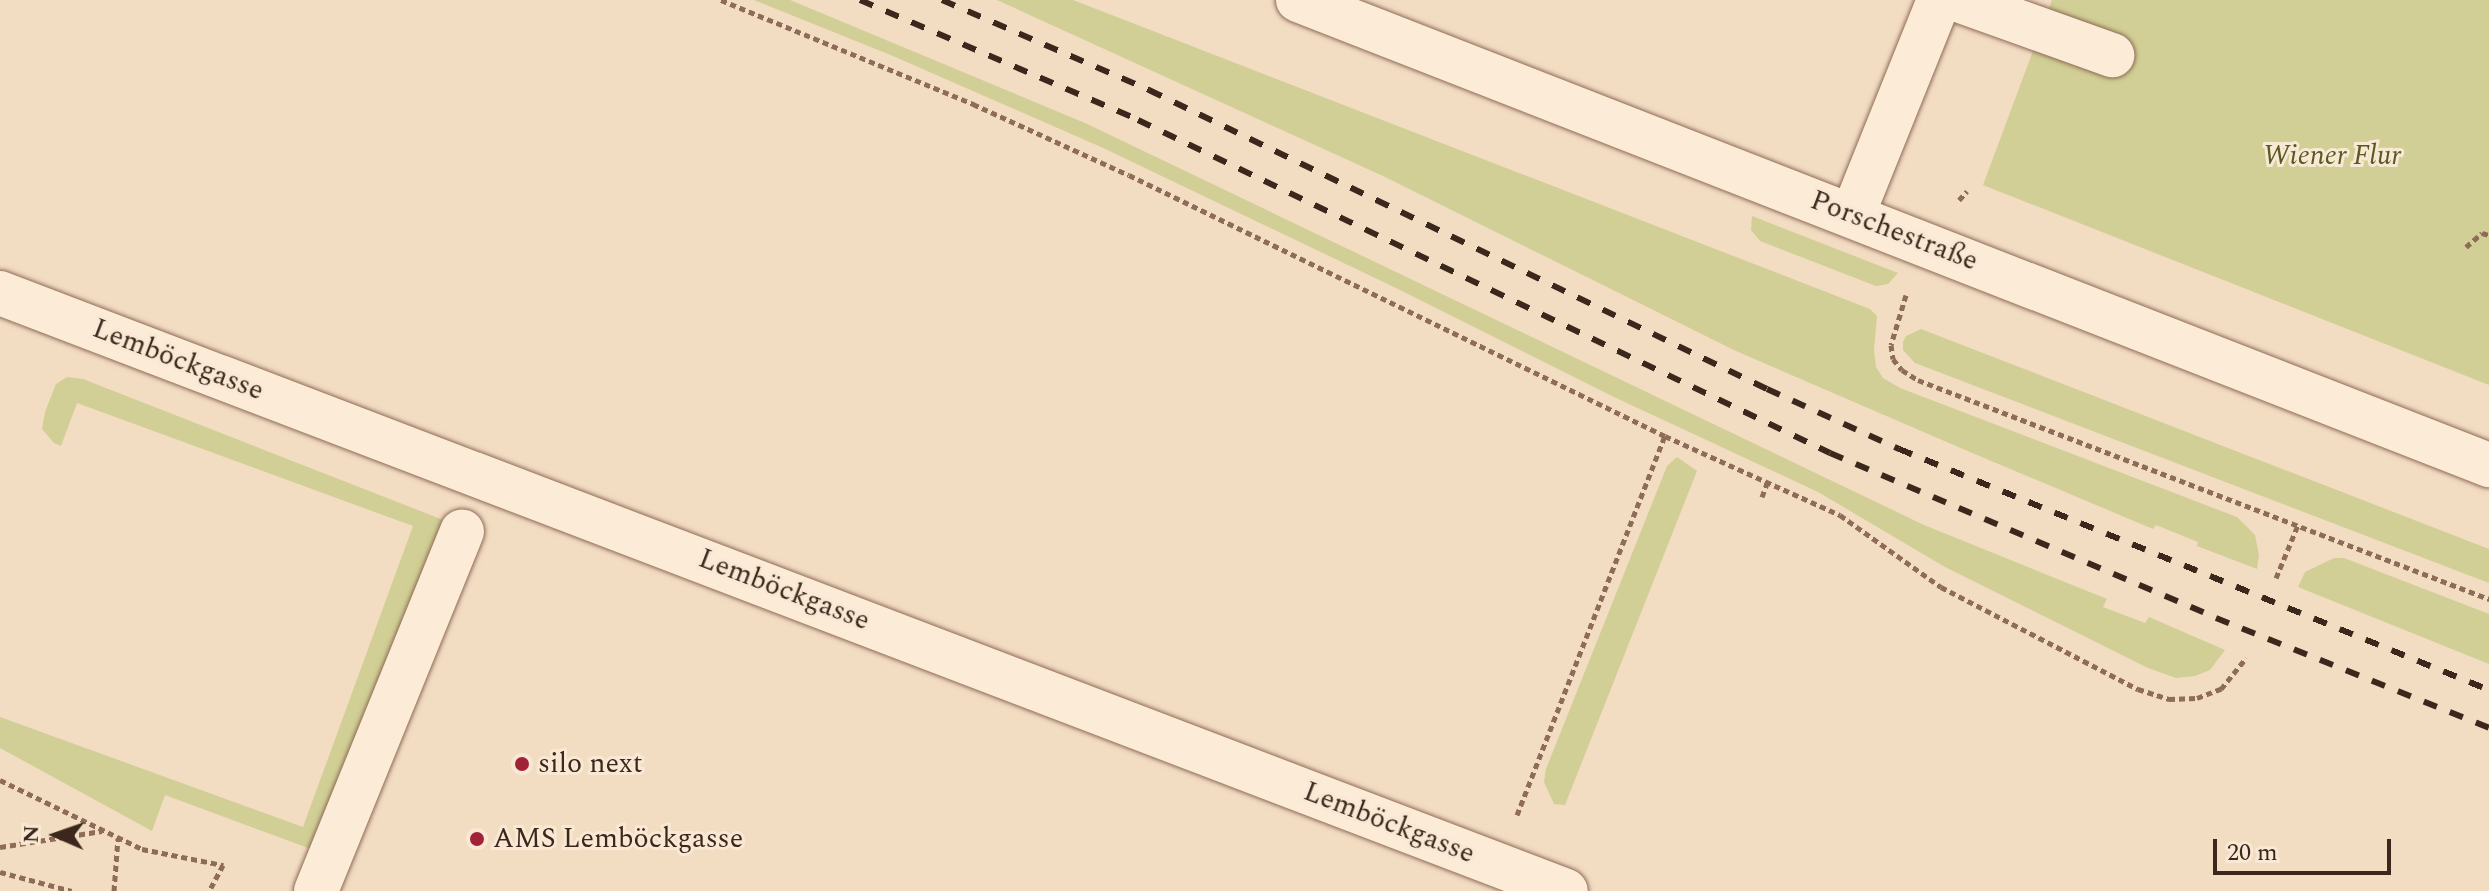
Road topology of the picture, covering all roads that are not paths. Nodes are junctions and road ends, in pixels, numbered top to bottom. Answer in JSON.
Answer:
{"nodes":[{"id":1,"x":1298,"y":0,"type":"edge"},
{"id":2,"x":1939,"y":0,"type":"edge"},
{"id":3,"x":1958,"y":0,"type":"edge"},
{"id":4,"x":2112,"y":55,"type":"dead end"},
{"id":5,"x":1853,"y":214,"type":"junction"},
{"id":6,"x":0,"y":293,"type":"edge"},
{"id":7,"x":2489,"y":465,"type":"edge"},
{"id":8,"x":462,"y":531,"type":"dead end"},
{"id":9,"x":316,"y":891,"type":"edge"},
{"id":10,"x":1566,"y":891,"type":"edge"}],
"edges":[{"from":1,"to":5,"type":"street","name":"Porschestraße"},
{"from":2,"to":5,"type":"street"},
{"from":3,"to":4,"type":"street"},
{"from":5,"to":7,"type":"street","name":"Porschestraße"},
{"from":6,"to":10,"type":"street","name":"Lemböckgasse"},
{"from":8,"to":9,"type":"street"}]}
